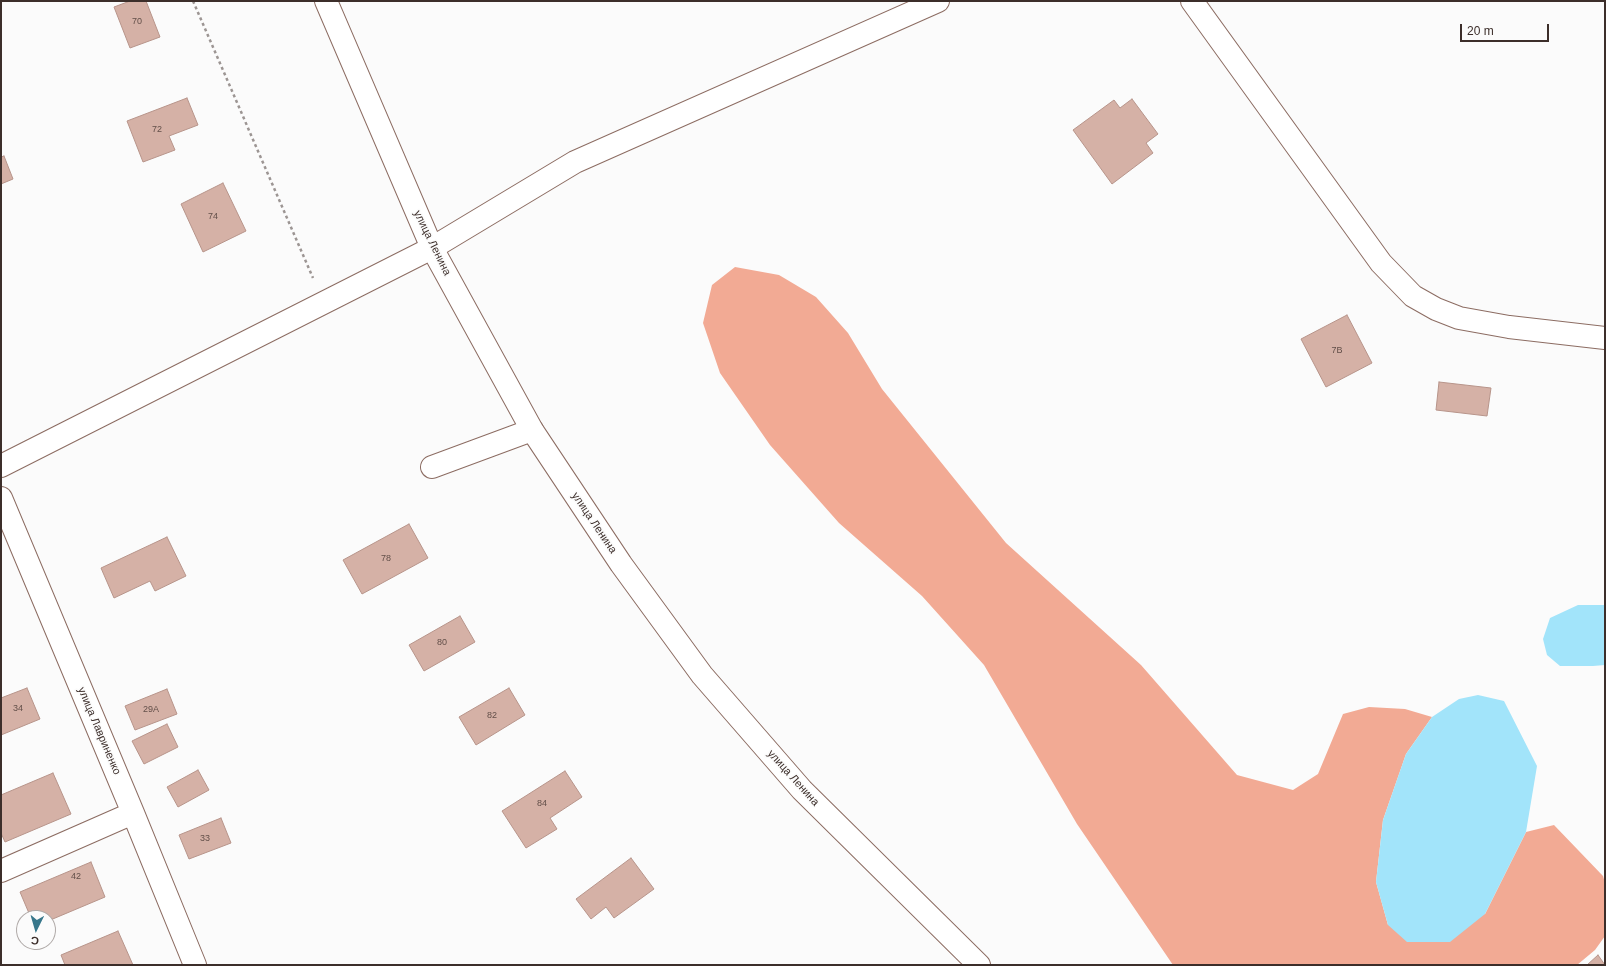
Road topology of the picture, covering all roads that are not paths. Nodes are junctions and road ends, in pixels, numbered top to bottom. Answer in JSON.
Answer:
{"nodes":[{"id":1,"x":326,"y":1,"type":"edge"},
{"id":2,"x":938,"y":1,"type":"edge"},
{"id":3,"x":1192,"y":1,"type":"edge"},
{"id":4,"x":432,"y":248,"type":"junction"},
{"id":5,"x":1605,"y":338,"type":"edge"},
{"id":6,"x":532,"y":430,"type":"junction"},
{"id":7,"x":1,"y":466,"type":"edge"},
{"id":8,"x":432,"y":467,"type":"dead end"},
{"id":9,"x":1,"y":498,"type":"edge"},
{"id":10,"x":133,"y":813,"type":"junction"},
{"id":11,"x":1,"y":871,"type":"edge"},
{"id":12,"x":195,"y":965,"type":"edge"},
{"id":13,"x":979,"y":965,"type":"edge"}],
"edges":[{"from":1,"to":4,"type":"main road","name":"улица Ленина"},
{"from":2,"to":4,"type":"main road"},
{"from":3,"to":5,"type":"main road"},
{"from":4,"to":6,"type":"main road","name":"улица Ленина"},
{"from":4,"to":7,"type":"main road"},
{"from":6,"to":8,"type":"main road"},
{"from":6,"to":13,"type":"main road","name":"улица Ленина"},
{"from":9,"to":10,"type":"main road","name":"улица Лавриненко"},
{"from":10,"to":11,"type":"main road"},
{"from":10,"to":12,"type":"main road","name":"улица Лавриненко"}]}
